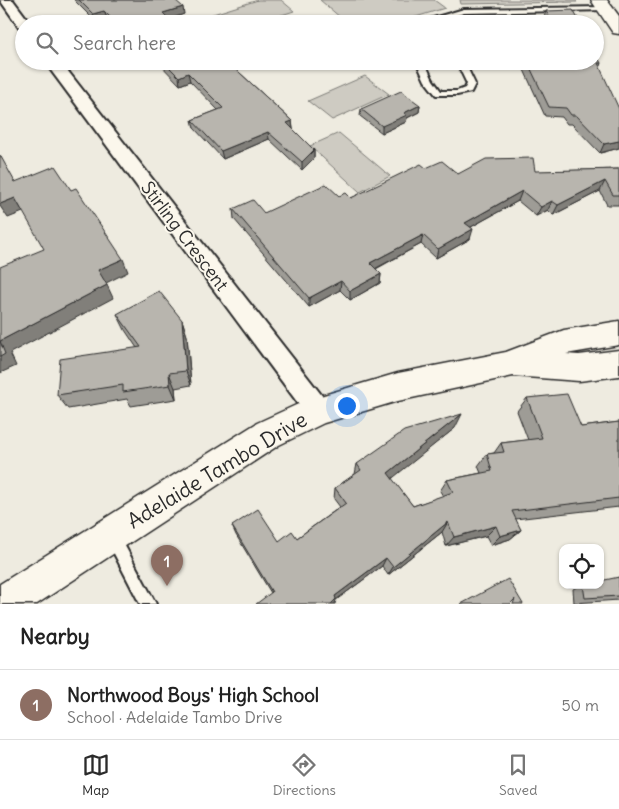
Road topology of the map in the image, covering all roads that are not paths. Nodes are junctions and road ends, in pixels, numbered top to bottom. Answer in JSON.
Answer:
{"nodes":[{"id":1,"x":6,"y":0,"type":"edge"},
{"id":2,"x":608,"y":6,"type":"edge"},
{"id":3,"x":17,"y":15,"type":"edge"},
{"id":4,"x":456,"y":15,"type":"edge"},
{"id":5,"x":619,"y":29,"type":"edge"},
{"id":6,"x":59,"y":70,"type":"edge"},
{"id":7,"x":424,"y":70,"type":"edge"},
{"id":8,"x":464,"y":70,"type":"edge"},
{"id":9,"x":619,"y":333,"type":"edge"},
{"id":10,"x":619,"y":364,"type":"edge"},
{"id":11,"x":508,"y":365,"type":"junction"},
{"id":12,"x":318,"y":410,"type":"junction"},
{"id":13,"x":110,"y":535,"type":"junction"},
{"id":14,"x":3,"y":604,"type":"edge"},
{"id":15,"x":148,"y":604,"type":"edge"}],
"edges":[{"from":1,"to":3,"type":"street"},
{"from":2,"to":4,"type":"lane"},
{"from":2,"to":5,"type":"street"},
{"from":6,"to":12,"type":"street","name":"Stirling Crescent"},
{"from":7,"to":8,"type":"lane"},
{"from":9,"to":11,"type":"street","name":"Adelaide Tambo Drive"},
{"from":10,"to":11,"type":"street","name":"Adelaide Tambo Drive"},
{"from":11,"to":12,"type":"street","name":"Adelaide Tambo Drive"},
{"from":12,"to":13,"type":"street","name":"Adelaide Tambo Drive"},
{"from":13,"to":14,"type":"street","name":"Adelaide Tambo Drive"},
{"from":13,"to":15,"type":"lane"}]}
